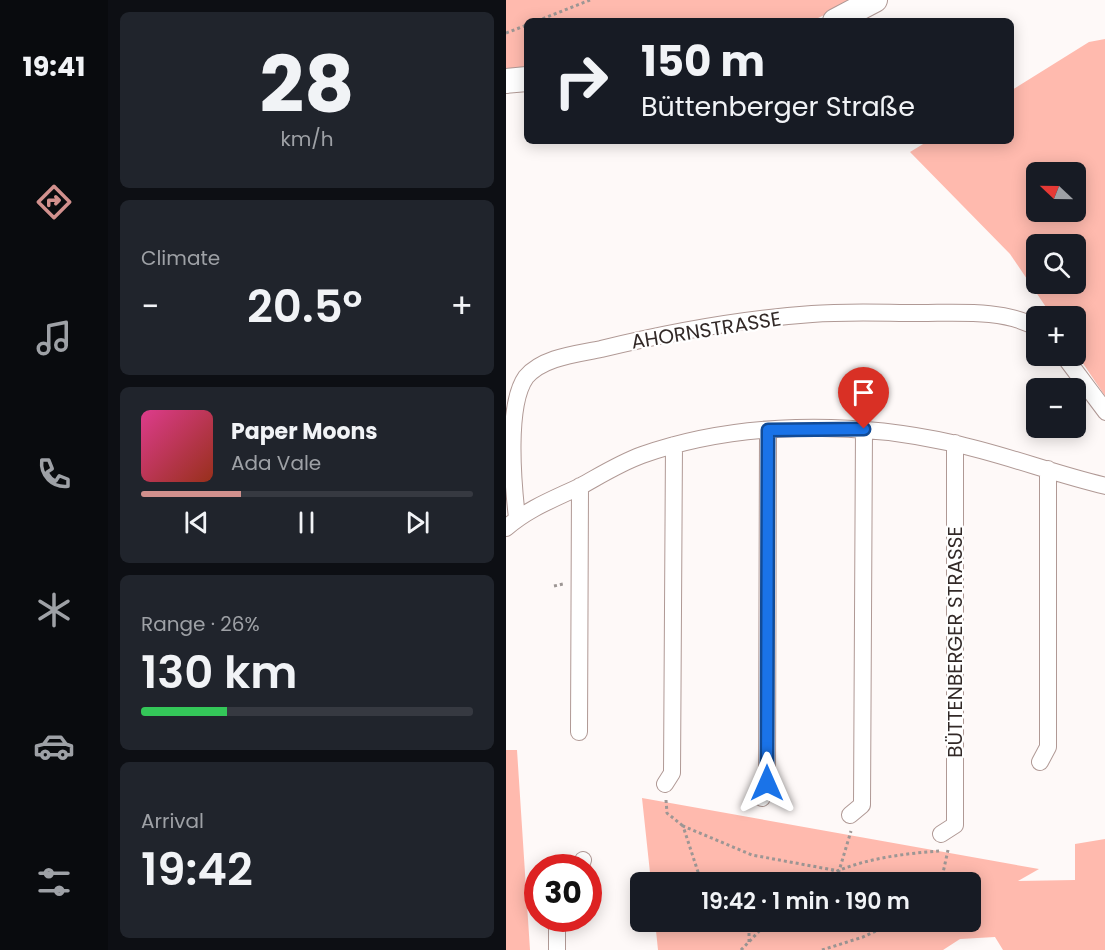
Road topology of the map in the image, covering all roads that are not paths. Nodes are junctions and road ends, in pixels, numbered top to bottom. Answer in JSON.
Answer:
{"nodes":[{"id":1,"x":875,"y":0,"type":"edge"},
{"id":2,"x":841,"y":18,"type":"edge"},
{"id":3,"x":524,"y":79,"type":"edge"},
{"id":4,"x":506,"y":81,"type":"edge"},
{"id":5,"x":1026,"y":322,"type":"edge"},
{"id":6,"x":1072,"y":366,"type":"edge"},
{"id":7,"x":1106,"y":412,"type":"edge"},
{"id":8,"x":864,"y":429,"type":"junction"},
{"id":9,"x":768,"y":430,"type":"junction"},
{"id":10,"x":955,"y":443,"type":"junction"},
{"id":11,"x":674,"y":445,"type":"junction"},
{"id":12,"x":1048,"y":469,"type":"junction"},
{"id":13,"x":580,"y":486,"type":"junction"},
{"id":14,"x":1106,"y":486,"type":"edge"},
{"id":15,"x":512,"y":524,"type":"edge"},
{"id":16,"x":579,"y":732,"type":"dead end"},
{"id":17,"x":1040,"y":762,"type":"dead end"},
{"id":18,"x":665,"y":784,"type":"road end"},
{"id":19,"x":762,"y":798,"type":"dead end"},
{"id":20,"x":856,"y":810,"type":"road end"},
{"id":21,"x":948,"y":829,"type":"road end"},
{"id":22,"x":557,"y":932,"type":"edge"},
{"id":23,"x":557,"y":950,"type":"edge"}],
"edges":[{"from":1,"to":2,"type":"street"},
{"from":3,"to":4,"type":"street"},
{"from":5,"to":15,"type":"street","name":"AHORNSTRASSE"},
{"from":6,"to":7,"type":"street"},
{"from":8,"to":9,"type":"street"},
{"from":8,"to":10,"type":"street"},
{"from":8,"to":20,"type":"street"},
{"from":9,"to":11,"type":"street"},
{"from":9,"to":19,"type":"street"},
{"from":10,"to":12,"type":"street"},
{"from":10,"to":21,"type":"street","name":"BÜTTENBERGER STRASSE"},
{"from":11,"to":13,"type":"street"},
{"from":11,"to":18,"type":"street"},
{"from":12,"to":14,"type":"street"},
{"from":12,"to":17,"type":"street"},
{"from":13,"to":15,"type":"street"},
{"from":13,"to":16,"type":"street"},
{"from":22,"to":23,"type":"street"}]}
